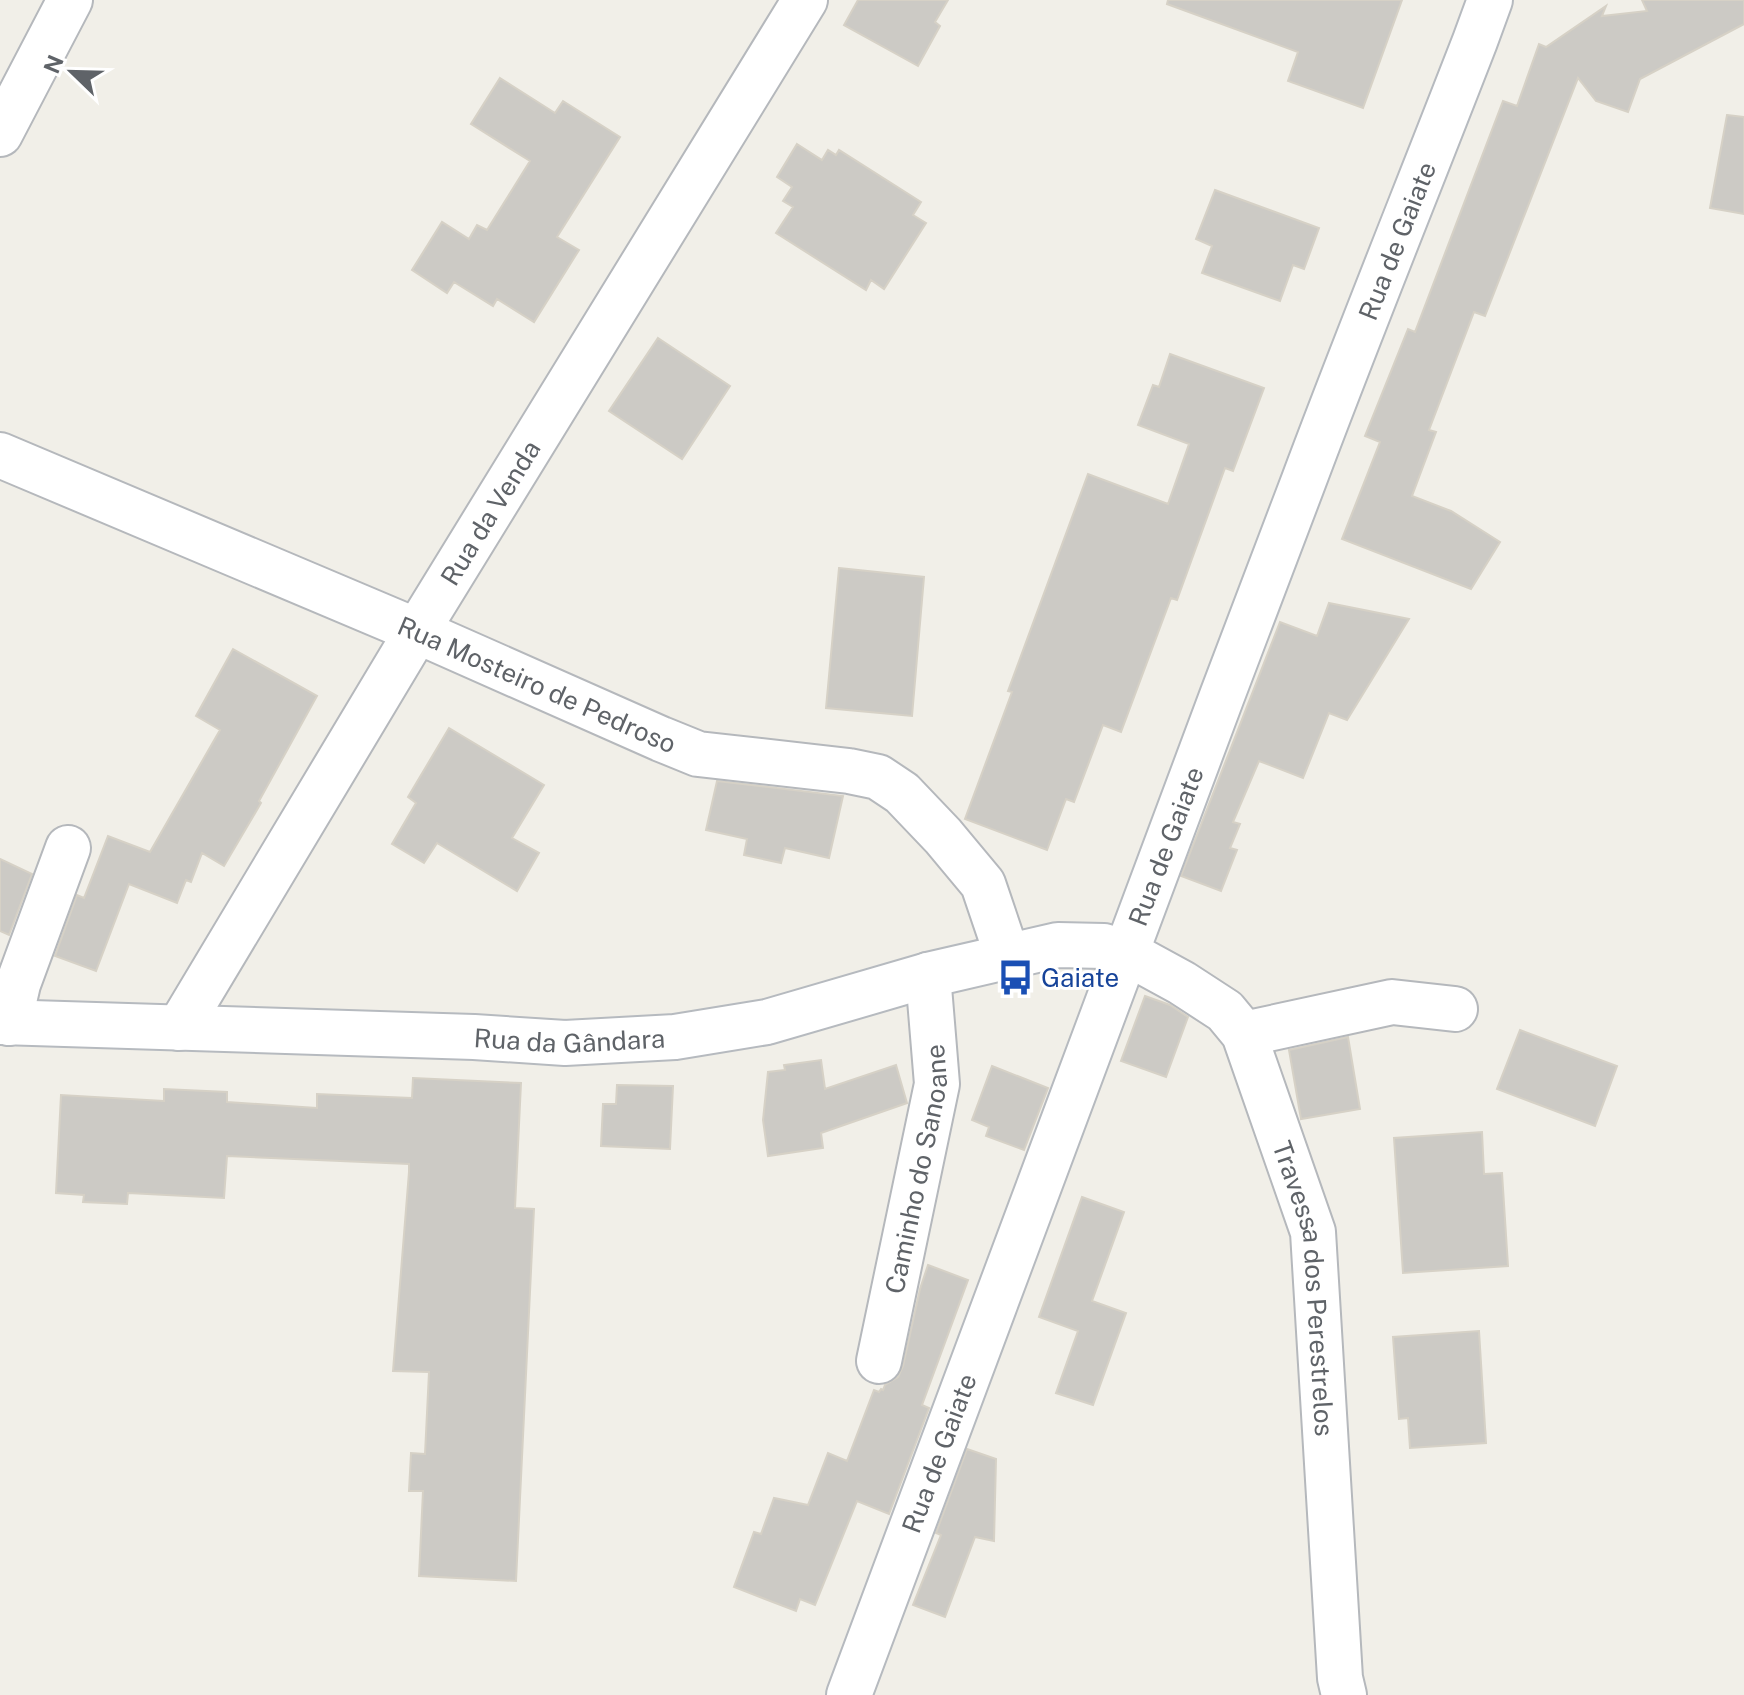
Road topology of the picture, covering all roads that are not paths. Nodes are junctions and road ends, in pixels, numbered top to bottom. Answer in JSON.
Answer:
{"nodes":[{"id":1,"x":70,"y":0,"type":"edge"},
{"id":2,"x":805,"y":0,"type":"edge"},
{"id":3,"x":1490,"y":0,"type":"edge"},
{"id":4,"x":0,"y":134,"type":"edge"},
{"id":5,"x":0,"y":455,"type":"edge"},
{"id":6,"x":417,"y":631,"type":"junction"},
{"id":7,"x":68,"y":848,"type":"dead end"},
{"id":8,"x":1127,"y":953,"type":"junction"},
{"id":9,"x":1007,"y":955,"type":"junction"},
{"id":10,"x":928,"y":975,"type":"junction"},
{"id":11,"x":1455,"y":1009,"type":"dead end"},
{"id":12,"x":4,"y":1022,"type":"edge"},
{"id":13,"x":179,"y":1028,"type":"junction"},
{"id":14,"x":1244,"y":1034,"type":"junction"},
{"id":15,"x":879,"y":1361,"type":"dead end"},
{"id":16,"x":849,"y":1695,"type":"edge"},
{"id":17,"x":1344,"y":1695,"type":"edge"}],
"edges":[{"from":1,"to":4,"type":"street"},
{"from":2,"to":6,"type":"street","name":"Rua da Venda"},
{"from":3,"to":8,"type":"street","name":"Rua de Gaiate"},
{"from":5,"to":6,"type":"street","name":"Rua Mosteiro de Pedroso"},
{"from":6,"to":9,"type":"street","name":"Rua Mosteiro de Pedroso"},
{"from":6,"to":13,"type":"street","name":"Rua da Venda"},
{"from":7,"to":12,"type":"street"},
{"from":8,"to":9,"type":"street","name":"Rua da Gândara"},
{"from":8,"to":14,"type":"street","name":"Travessa dos Perestrelos"},
{"from":8,"to":16,"type":"street","name":"Rua de Gaiate"},
{"from":9,"to":10,"type":"street","name":"Rua da Gândara"},
{"from":10,"to":13,"type":"street","name":"Rua da Gândara"},
{"from":10,"to":15,"type":"street","name":"Caminho do Sanoane"},
{"from":11,"to":14,"type":"street"},
{"from":12,"to":13,"type":"street","name":"Rua da Gândara"},
{"from":14,"to":17,"type":"street","name":"Travessa dos Perestrelos"}]}
